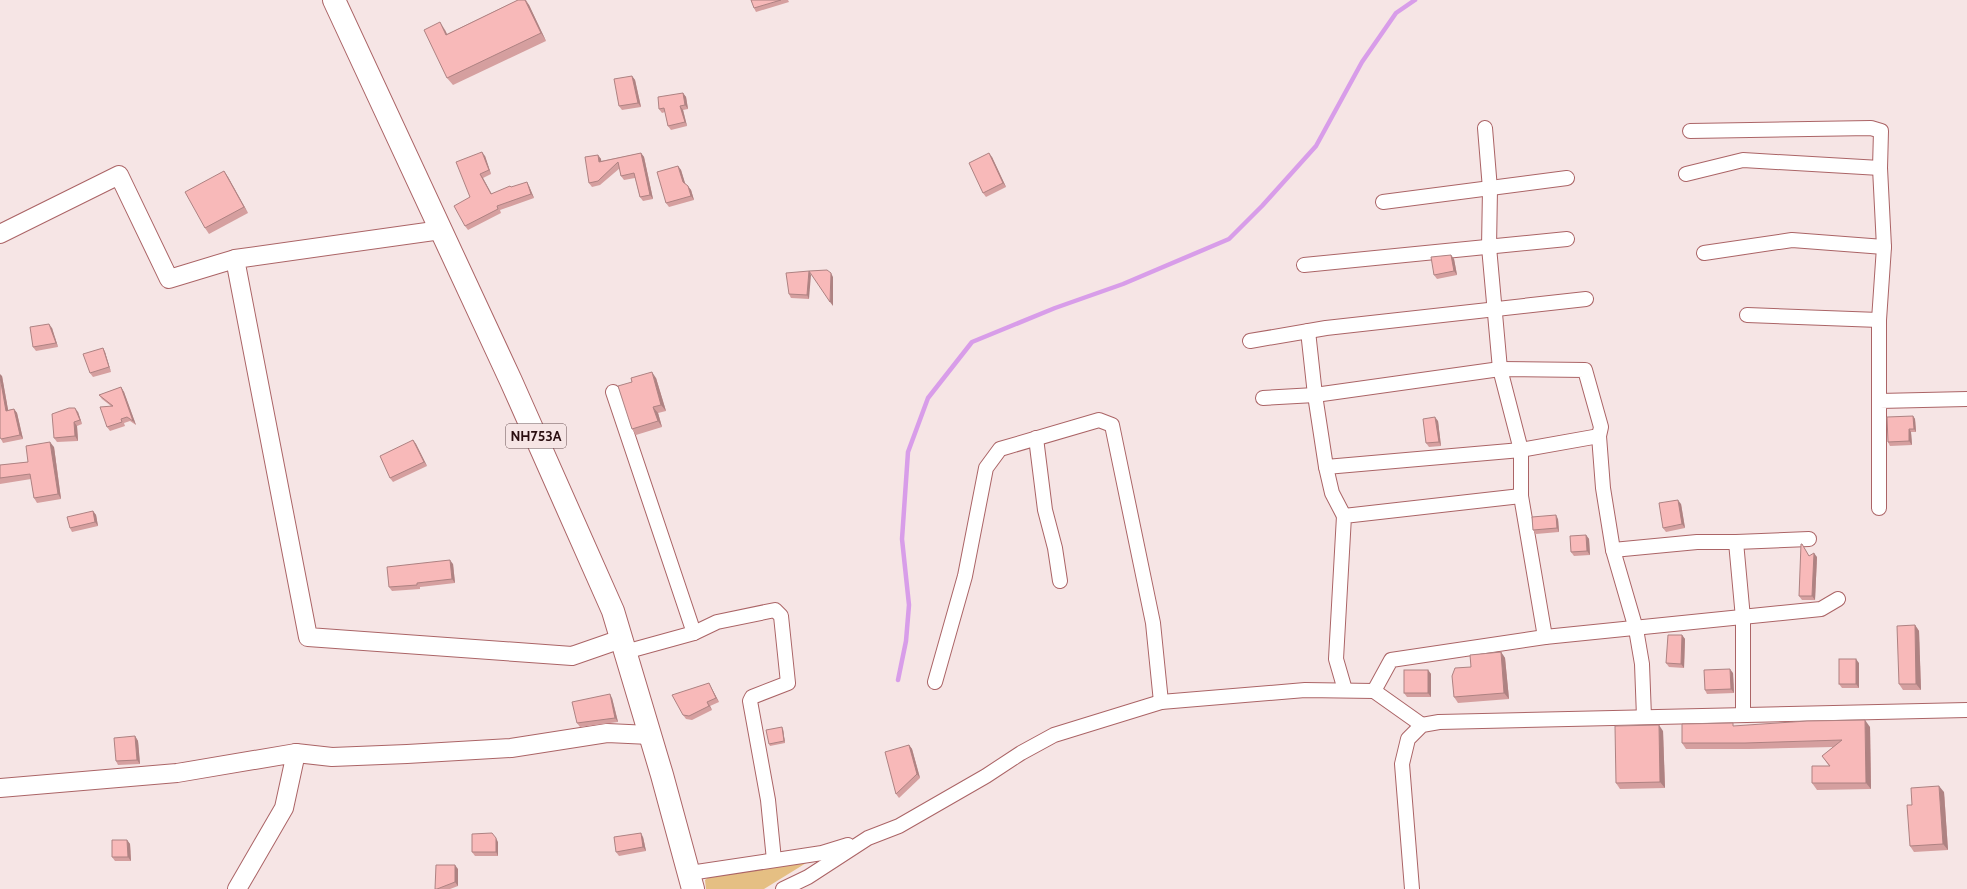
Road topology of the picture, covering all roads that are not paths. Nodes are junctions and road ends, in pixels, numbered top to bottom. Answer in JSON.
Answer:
{"nodes":[{"id":1,"x":334,"y":0,"type":"edge"},
{"id":2,"x":1485,"y":128,"type":"dead end"},
{"id":3,"x":1690,"y":131,"type":"dead end"},
{"id":4,"x":1880,"y":168,"type":"junction"},
{"id":5,"x":1686,"y":174,"type":"dead end"},
{"id":6,"x":1566,"y":178,"type":"dead end"},
{"id":7,"x":1490,"y":189,"type":"junction"},
{"id":8,"x":1383,"y":202,"type":"dead end"},
{"id":9,"x":441,"y":230,"type":"junction"},
{"id":10,"x":0,"y":234,"type":"edge"},
{"id":11,"x":1567,"y":239,"type":"dead end"},
{"id":12,"x":1884,"y":246,"type":"junction"},
{"id":13,"x":1489,"y":247,"type":"junction"},
{"id":14,"x":1704,"y":253,"type":"dead end"},
{"id":15,"x":235,"y":259,"type":"junction"},
{"id":16,"x":1304,"y":265,"type":"dead end"},
{"id":17,"x":1586,"y":299,"type":"dead end"},
{"id":18,"x":1495,"y":309,"type":"junction"},
{"id":19,"x":1747,"y":315,"type":"dead end"},
{"id":20,"x":1879,"y":320,"type":"junction"},
{"id":21,"x":1308,"y":332,"type":"junction"},
{"id":22,"x":1250,"y":341,"type":"dead end"},
{"id":23,"x":1500,"y":369,"type":"junction"},
{"id":24,"x":613,"y":392,"type":"dead end"},
{"id":25,"x":1315,"y":395,"type":"junction"},
{"id":26,"x":1263,"y":398,"type":"dead end"},
{"id":27,"x":1967,"y":399,"type":"edge"},
{"id":28,"x":1879,"y":401,"type":"junction"},
{"id":29,"x":1599,"y":436,"type":"junction"},
{"id":30,"x":1036,"y":438,"type":"junction"},
{"id":31,"x":1521,"y":450,"type":"junction"},
{"id":32,"x":1326,"y":467,"type":"junction"},
{"id":33,"x":1522,"y":496,"type":"junction"},
{"id":34,"x":1880,"y":508,"type":"dead end"},
{"id":35,"x":1344,"y":516,"type":"junction"},
{"id":36,"x":1809,"y":539,"type":"dead end"},
{"id":37,"x":1736,"y":542,"type":"junction"},
{"id":38,"x":1613,"y":550,"type":"junction"},
{"id":39,"x":1060,"y":581,"type":"dead end"},
{"id":40,"x":1838,"y":599,"type":"dead end"},
{"id":41,"x":1743,"y":618,"type":"junction"},
{"id":42,"x":1636,"y":629,"type":"junction"},
{"id":43,"x":694,"y":633,"type":"junction"},
{"id":44,"x":1545,"y":637,"type":"junction"},
{"id":45,"x":623,"y":645,"type":"junction"},
{"id":46,"x":935,"y":682,"type":"dead end"},
{"id":47,"x":1345,"y":690,"type":"junction"},
{"id":48,"x":1374,"y":691,"type":"junction"},
{"id":49,"x":1161,"y":702,"type":"junction"},
{"id":50,"x":1967,"y":710,"type":"edge"},
{"id":51,"x":1743,"y":715,"type":"junction"},
{"id":52,"x":1644,"y":717,"type":"junction"},
{"id":53,"x":1422,"y":725,"type":"junction"},
{"id":54,"x":650,"y":735,"type":"junction"},
{"id":55,"x":296,"y":753,"type":"junction"},
{"id":56,"x":0,"y":788,"type":"edge"},
{"id":57,"x":868,"y":838,"type":"junction"},
{"id":58,"x":774,"y":860,"type":"junction"},
{"id":59,"x":691,"y":881,"type":"edge"},
{"id":60,"x":237,"y":889,"type":"edge"},
{"id":61,"x":783,"y":889,"type":"edge"},
{"id":62,"x":1412,"y":889,"type":"edge"}],
"edges":[{"from":1,"to":9,"type":"highway","number":"NH753A"},
{"from":2,"to":7,"type":"street"},
{"from":3,"to":4,"type":"street"},
{"from":4,"to":5,"type":"street"},
{"from":4,"to":12,"type":"street"},
{"from":6,"to":7,"type":"street"},
{"from":7,"to":8,"type":"street"},
{"from":7,"to":13,"type":"street"},
{"from":9,"to":15,"type":"street"},
{"from":9,"to":45,"type":"highway","number":"NH753A"},
{"from":10,"to":15,"type":"street"},
{"from":11,"to":13,"type":"street"},
{"from":12,"to":14,"type":"street"},
{"from":12,"to":20,"type":"street"},
{"from":13,"to":16,"type":"street"},
{"from":13,"to":18,"type":"street"},
{"from":15,"to":45,"type":"street"},
{"from":17,"to":18,"type":"street"},
{"from":18,"to":21,"type":"street"},
{"from":18,"to":23,"type":"street"},
{"from":19,"to":20,"type":"street"},
{"from":20,"to":28,"type":"street"},
{"from":21,"to":22,"type":"street"},
{"from":21,"to":25,"type":"street"},
{"from":23,"to":25,"type":"street"},
{"from":23,"to":29,"type":"street"},
{"from":23,"to":31,"type":"street"},
{"from":24,"to":43,"type":"street"},
{"from":25,"to":26,"type":"street"},
{"from":25,"to":32,"type":"street"},
{"from":27,"to":28,"type":"street"},
{"from":28,"to":34,"type":"street"},
{"from":29,"to":31,"type":"street"},
{"from":29,"to":38,"type":"street"},
{"from":30,"to":39,"type":"street"},
{"from":30,"to":46,"type":"street"},
{"from":30,"to":49,"type":"street"},
{"from":31,"to":32,"type":"street"},
{"from":31,"to":33,"type":"street"},
{"from":32,"to":35,"type":"street"},
{"from":33,"to":35,"type":"street"},
{"from":33,"to":44,"type":"street"},
{"from":35,"to":47,"type":"street"},
{"from":36,"to":37,"type":"street"},
{"from":37,"to":38,"type":"street"},
{"from":37,"to":41,"type":"street"},
{"from":38,"to":42,"type":"street"},
{"from":40,"to":41,"type":"street"},
{"from":41,"to":42,"type":"street"},
{"from":41,"to":51,"type":"street"},
{"from":42,"to":44,"type":"street"},
{"from":42,"to":52,"type":"street"},
{"from":43,"to":45,"type":"street"},
{"from":43,"to":58,"type":"street"},
{"from":44,"to":48,"type":"street"},
{"from":45,"to":54,"type":"highway","number":"NH753A"},
{"from":47,"to":48,"type":"street"},
{"from":47,"to":49,"type":"street"},
{"from":48,"to":53,"type":"street"},
{"from":49,"to":57,"type":"street"},
{"from":50,"to":51,"type":"street"},
{"from":51,"to":52,"type":"street"},
{"from":52,"to":53,"type":"street"},
{"from":53,"to":62,"type":"street"},
{"from":54,"to":55,"type":"street"},
{"from":54,"to":59,"type":"highway","number":"NH753A"},
{"from":55,"to":56,"type":"street"},
{"from":55,"to":60,"type":"street"},
{"from":57,"to":58,"type":"street"},
{"from":57,"to":61,"type":"street"},
{"from":58,"to":59,"type":"street"}]}
